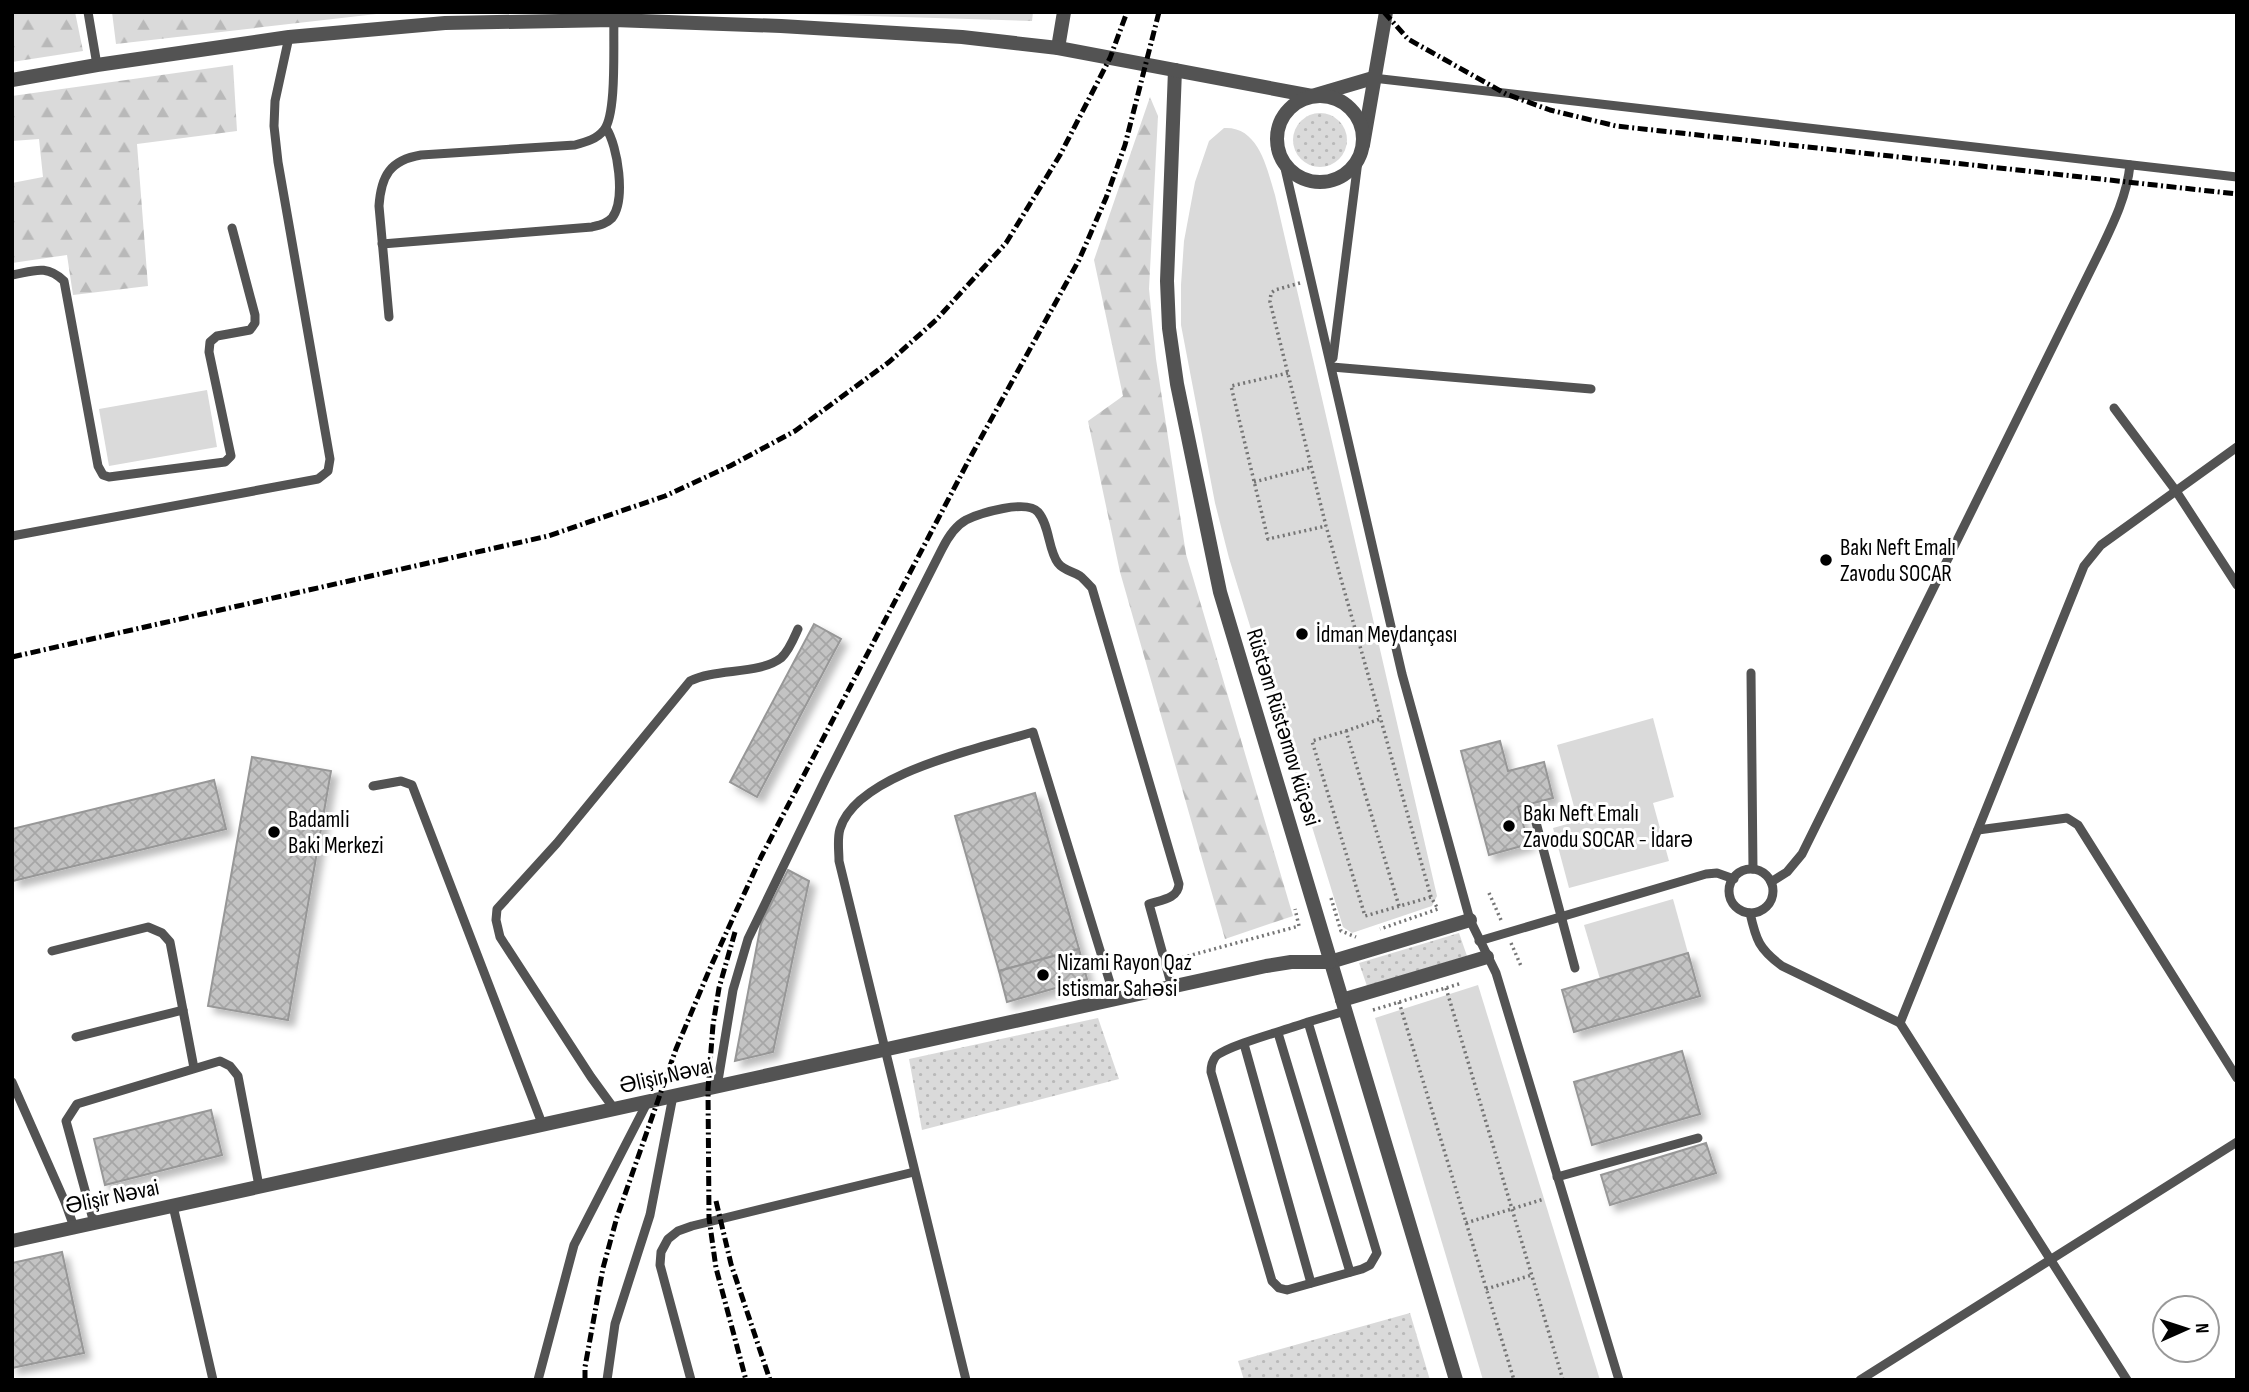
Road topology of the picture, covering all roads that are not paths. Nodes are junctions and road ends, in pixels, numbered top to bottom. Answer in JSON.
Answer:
{"nodes":[{"id":1,"x":88,"y":12,"type":"edge"},
{"id":2,"x":1064,"y":12,"type":"edge"},
{"id":3,"x":1386,"y":12,"type":"edge"},
{"id":4,"x":443,"y":18,"type":"edge"},
{"id":5,"x":614,"y":20,"type":"junction"},
{"id":6,"x":289,"y":37,"type":"junction"},
{"id":7,"x":1058,"y":48,"type":"junction"},
{"id":8,"x":97,"y":65,"type":"junction"},
{"id":9,"x":1175,"y":70,"type":"junction"},
{"id":10,"x":1373,"y":78,"type":"junction"},
{"id":11,"x":12,"y":80,"type":"edge"},
{"id":12,"x":1312,"y":96,"type":"junction"},
{"id":13,"x":606,"y":128,"type":"junction"},
{"id":14,"x":1363,"y":145,"type":"junction"},
{"id":15,"x":1358,"y":161,"type":"junction"},
{"id":16,"x":1284,"y":164,"type":"junction"},
{"id":17,"x":2130,"y":165,"type":"junction"},
{"id":18,"x":2237,"y":177,"type":"edge"},
{"id":19,"x":232,"y":228,"type":"dead end"},
{"id":20,"x":382,"y":244,"type":"junction"},
{"id":21,"x":12,"y":275,"type":"edge"},
{"id":22,"x":388,"y":317,"type":"dead end"},
{"id":23,"x":1332,"y":366,"type":"junction"},
{"id":24,"x":1591,"y":389,"type":"dead end"},
{"id":25,"x":2114,"y":408,"type":"dead end"},
{"id":26,"x":2237,"y":447,"type":"edge"},
{"id":27,"x":2176,"y":491,"type":"junction"},
{"id":28,"x":12,"y":536,"type":"edge"},
{"id":29,"x":2237,"y":585,"type":"edge"},
{"id":30,"x":798,"y":629,"type":"dead end"},
{"id":31,"x":1751,"y":673,"type":"dead end"},
{"id":32,"x":373,"y":786,"type":"dead end"},
{"id":33,"x":1534,"y":815,"type":"dead end"},
{"id":34,"x":1978,"y":830,"type":"junction"},
{"id":35,"x":1753,"y":869,"type":"junction"},
{"id":36,"x":1734,"y":879,"type":"junction"},
{"id":37,"x":1771,"y":882,"type":"junction"},
{"id":38,"x":1750,"y":913,"type":"junction"},
{"id":39,"x":1562,"y":917,"type":"junction"},
{"id":40,"x":1470,"y":920,"type":"junction"},
{"id":41,"x":1479,"y":941,"type":"junction"},
{"id":42,"x":52,"y":951,"type":"dead end"},
{"id":43,"x":1487,"y":957,"type":"junction"},
{"id":44,"x":1330,"y":962,"type":"junction"},
{"id":45,"x":1575,"y":968,"type":"dead end"},
{"id":46,"x":1171,"y":987,"type":"junction"},
{"id":47,"x":1115,"y":999,"type":"junction"},
{"id":48,"x":1343,"y":1005,"type":"junction"},
{"id":49,"x":183,"y":1010,"type":"junction"},
{"id":50,"x":1307,"y":1022,"type":"junction"},
{"id":51,"x":1900,"y":1023,"type":"junction"},
{"id":52,"x":1278,"y":1033,"type":"junction"},
{"id":53,"x":76,"y":1037,"type":"dead end"},
{"id":54,"x":1244,"y":1044,"type":"junction"},
{"id":55,"x":884,"y":1050,"type":"junction"},
{"id":56,"x":194,"y":1068,"type":"junction"},
{"id":57,"x":2237,"y":1078,"type":"edge"},
{"id":58,"x":12,"y":1082,"type":"edge"},
{"id":59,"x":717,"y":1087,"type":"junction"},
{"id":60,"x":673,"y":1097,"type":"junction"},
{"id":61,"x":647,"y":1103,"type":"junction"},
{"id":62,"x":615,"y":1110,"type":"junction"},
{"id":63,"x":542,"y":1126,"type":"junction"},
{"id":64,"x":1698,"y":1138,"type":"dead end"},
{"id":65,"x":2237,"y":1142,"type":"edge"},
{"id":66,"x":914,"y":1172,"type":"junction"},
{"id":67,"x":1557,"y":1178,"type":"junction"},
{"id":68,"x":259,"y":1186,"type":"junction"},
{"id":69,"x":173,"y":1206,"type":"junction"},
{"id":70,"x":94,"y":1223,"type":"junction"},
{"id":71,"x":74,"y":1227,"type":"junction"},
{"id":72,"x":12,"y":1241,"type":"edge"},
{"id":73,"x":2051,"y":1261,"type":"junction"},
{"id":74,"x":1350,"y":1272,"type":"junction"},
{"id":75,"x":1311,"y":1283,"type":"junction"},
{"id":76,"x":213,"y":1380,"type":"edge"},
{"id":77,"x":538,"y":1380,"type":"edge"},
{"id":78,"x":607,"y":1380,"type":"edge"},
{"id":79,"x":691,"y":1380,"type":"edge"},
{"id":80,"x":966,"y":1380,"type":"edge"},
{"id":81,"x":1456,"y":1380,"type":"edge"},
{"id":82,"x":1619,"y":1380,"type":"edge"},
{"id":83,"x":1860,"y":1380,"type":"edge"},
{"id":84,"x":2127,"y":1380,"type":"edge"}],
"edges":[{"from":1,"to":8,"type":"lane"},
{"from":2,"to":7,"type":"street"},
{"from":3,"to":10,"type":"street"},
{"from":4,"to":5,"type":"street"},
{"from":4,"to":6,"type":"street"},
{"from":5,"to":7,"type":"street"},
{"from":5,"to":13,"type":"lane"},
{"from":6,"to":8,"type":"street"},
{"from":6,"to":28,"type":"lane"},
{"from":7,"to":9,"type":"street"},
{"from":8,"to":11,"type":"street"},
{"from":9,"to":12,"type":"street"},
{"from":9,"to":44,"type":"street","name":"Rüstəm Rüstəmov küçəsi"},
{"from":10,"to":12,"type":"street"},
{"from":10,"to":14,"type":"street"},
{"from":10,"to":17,"type":"lane"},
{"from":12,"to":14,"type":"street"},
{"from":12,"to":16,"type":"street"},
{"from":13,"to":20,"type":"lane"},
{"from":13,"to":20,"type":"lane"},
{"from":14,"to":15,"type":"street"},
{"from":15,"to":16,"type":"street"},
{"from":15,"to":23,"type":"lane"},
{"from":16,"to":23,"type":"lane"},
{"from":17,"to":18,"type":"lane"},
{"from":17,"to":37,"type":"lane"},
{"from":19,"to":21,"type":"lane"},
{"from":20,"to":22,"type":"lane"},
{"from":23,"to":24,"type":"lane"},
{"from":23,"to":40,"type":"lane"},
{"from":25,"to":27,"type":"lane"},
{"from":26,"to":27,"type":"lane"},
{"from":27,"to":29,"type":"lane"},
{"from":27,"to":34,"type":"lane"},
{"from":30,"to":62,"type":"lane"},
{"from":31,"to":35,"type":"lane"},
{"from":32,"to":63,"type":"lane"},
{"from":33,"to":39,"type":"lane"},
{"from":34,"to":51,"type":"lane"},
{"from":34,"to":57,"type":"lane"},
{"from":35,"to":36,"type":"lane"},
{"from":35,"to":37,"type":"lane"},
{"from":36,"to":38,"type":"lane"},
{"from":36,"to":39,"type":"lane"},
{"from":37,"to":38,"type":"lane"},
{"from":38,"to":51,"type":"lane"},
{"from":39,"to":41,"type":"lane"},
{"from":39,"to":45,"type":"lane"},
{"from":40,"to":41,"type":"lane"},
{"from":40,"to":44,"type":"street","name":"Əlişir Nəvai"},
{"from":41,"to":43,"type":"lane"},
{"from":42,"to":49,"type":"lane"},
{"from":43,"to":48,"type":"street"},
{"from":43,"to":67,"type":"lane"},
{"from":44,"to":46,"type":"street","name":"Əlişir Nəvai"},
{"from":44,"to":48,"type":"street","name":"Rüstəm Rüstəmov küçəsi"},
{"from":46,"to":47,"type":"street","name":"Əlişir Nəvai"},
{"from":46,"to":59,"type":"lane"},
{"from":47,"to":55,"type":"street","name":"Əlişir Nəvai"},
{"from":47,"to":55,"type":"lane"},
{"from":48,"to":50,"type":"lane"},
{"from":48,"to":81,"type":"street","name":"Rüstəm Rüstəmov küçəsi"},
{"from":49,"to":53,"type":"lane"},
{"from":49,"to":56,"type":"lane"},
{"from":50,"to":52,"type":"lane"},
{"from":50,"to":74,"type":"lane"},
{"from":51,"to":73,"type":"lane"},
{"from":52,"to":54,"type":"lane"},
{"from":52,"to":74,"type":"lane"},
{"from":54,"to":75,"type":"lane"},
{"from":54,"to":75,"type":"lane"},
{"from":55,"to":59,"type":"street","name":"Əlişir Nəvai"},
{"from":55,"to":66,"type":"lane"},
{"from":56,"to":68,"type":"lane"},
{"from":56,"to":70,"type":"lane"},
{"from":58,"to":71,"type":"lane"},
{"from":59,"to":60,"type":"street","name":"Əlişir Nəvai"},
{"from":60,"to":61,"type":"street","name":"Əlişir Nəvai"},
{"from":60,"to":78,"type":"lane"},
{"from":61,"to":62,"type":"street","name":"Əlişir Nəvai"},
{"from":61,"to":77,"type":"lane"},
{"from":62,"to":63,"type":"street","name":"Əlişir Nəvai"},
{"from":63,"to":68,"type":"street","name":"Əlişir Nəvai"},
{"from":64,"to":67,"type":"lane"},
{"from":65,"to":73,"type":"lane"},
{"from":66,"to":79,"type":"lane"},
{"from":66,"to":80,"type":"lane"},
{"from":67,"to":82,"type":"lane"},
{"from":68,"to":69,"type":"street","name":"Əlişir Nəvai"},
{"from":69,"to":70,"type":"street","name":"Əlişir Nəvai"},
{"from":69,"to":76,"type":"lane"},
{"from":70,"to":71,"type":"street","name":"Əlişir Nəvai"},
{"from":71,"to":72,"type":"street","name":"Əlişir Nəvai"},
{"from":73,"to":83,"type":"lane"},
{"from":73,"to":84,"type":"lane"},
{"from":74,"to":75,"type":"lane"}]}
